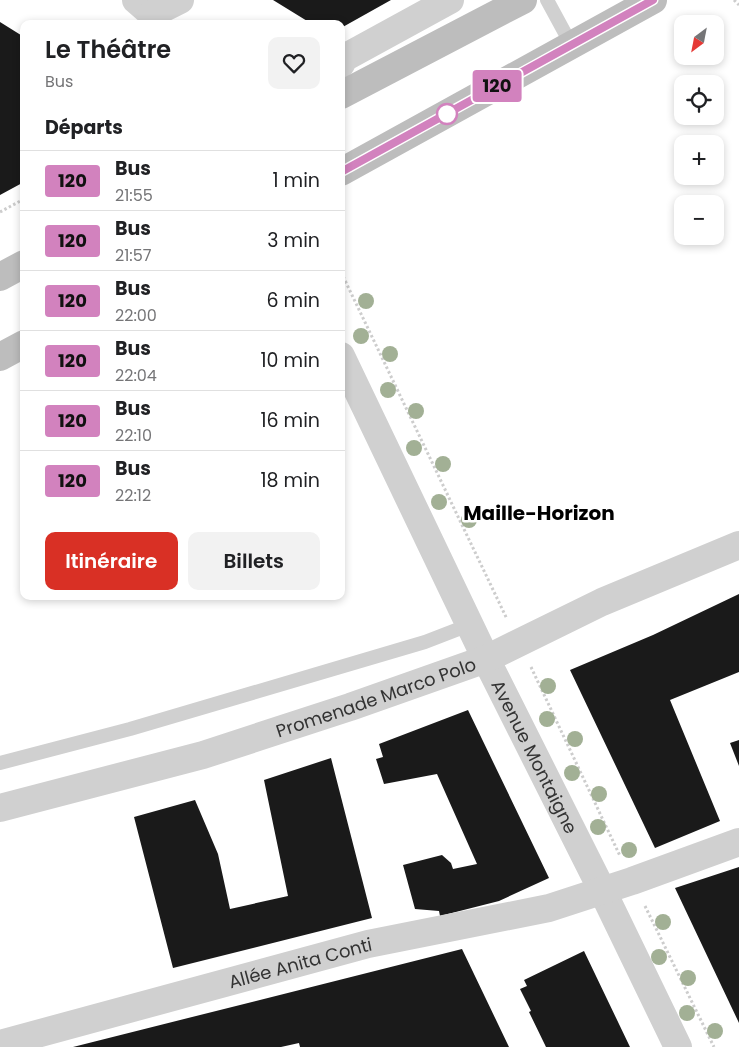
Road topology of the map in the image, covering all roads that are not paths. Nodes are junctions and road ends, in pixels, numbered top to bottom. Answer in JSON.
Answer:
{"nodes":[{"id":1,"x":180,"y":0,"type":"edge"},
{"id":2,"x":450,"y":0,"type":"edge"},
{"id":3,"x":523,"y":0,"type":"edge"},
{"id":4,"x":547,"y":0,"type":"edge"},
{"id":5,"x":653,"y":0,"type":"edge"},
{"id":6,"x":148,"y":13,"type":"edge"},
{"id":7,"x":572,"y":46,"type":"junction"},
{"id":8,"x":345,"y":57,"type":"edge"},
{"id":9,"x":345,"y":93,"type":"edge"},
{"id":10,"x":345,"y":170,"type":"edge"},
{"id":11,"x":20,"y":266,"type":"edge"},
{"id":12,"x":0,"y":277,"type":"edge"},
{"id":13,"x":20,"y":346,"type":"edge"},
{"id":14,"x":0,"y":356,"type":"edge"},
{"id":15,"x":345,"y":364,"type":"edge"},
{"id":16,"x":739,"y":545,"type":"edge"},
{"id":17,"x":469,"y":625,"type":"junction"},
{"id":18,"x":486,"y":659,"type":"junction"},
{"id":19,"x":0,"y":763,"type":"edge"},
{"id":20,"x":0,"y":808,"type":"edge"},
{"id":21,"x":739,"y":842,"type":"edge"},
{"id":22,"x":602,"y":890,"type":"junction"},
{"id":23,"x":0,"y":1044,"type":"edge"},
{"id":24,"x":678,"y":1047,"type":"edge"}],
"edges":[{"from":1,"to":6,"type":"street"},
{"from":2,"to":8,"type":"street"},
{"from":3,"to":9,"type":"main road"},
{"from":4,"to":7,"type":"lane"},
{"from":5,"to":7,"type":"main road"},
{"from":7,"to":10,"type":"main road"},
{"from":11,"to":12,"type":"main road"},
{"from":13,"to":14,"type":"main road"},
{"from":15,"to":17,"type":"street","name":"Avenue Montaigne"},
{"from":16,"to":18,"type":"street","name":"Promenade Marco Polo"},
{"from":17,"to":18,"type":"street","name":"Avenue Montaigne"},
{"from":17,"to":19,"type":"lane"},
{"from":18,"to":20,"type":"street","name":"Promenade Marco Polo"},
{"from":18,"to":22,"type":"street","name":"Avenue Montaigne"},
{"from":21,"to":22,"type":"street","name":"Allée Anita Conti"},
{"from":22,"to":23,"type":"street","name":"Allée Anita Conti"},
{"from":22,"to":24,"type":"street","name":"Avenue Montaigne"}]}
